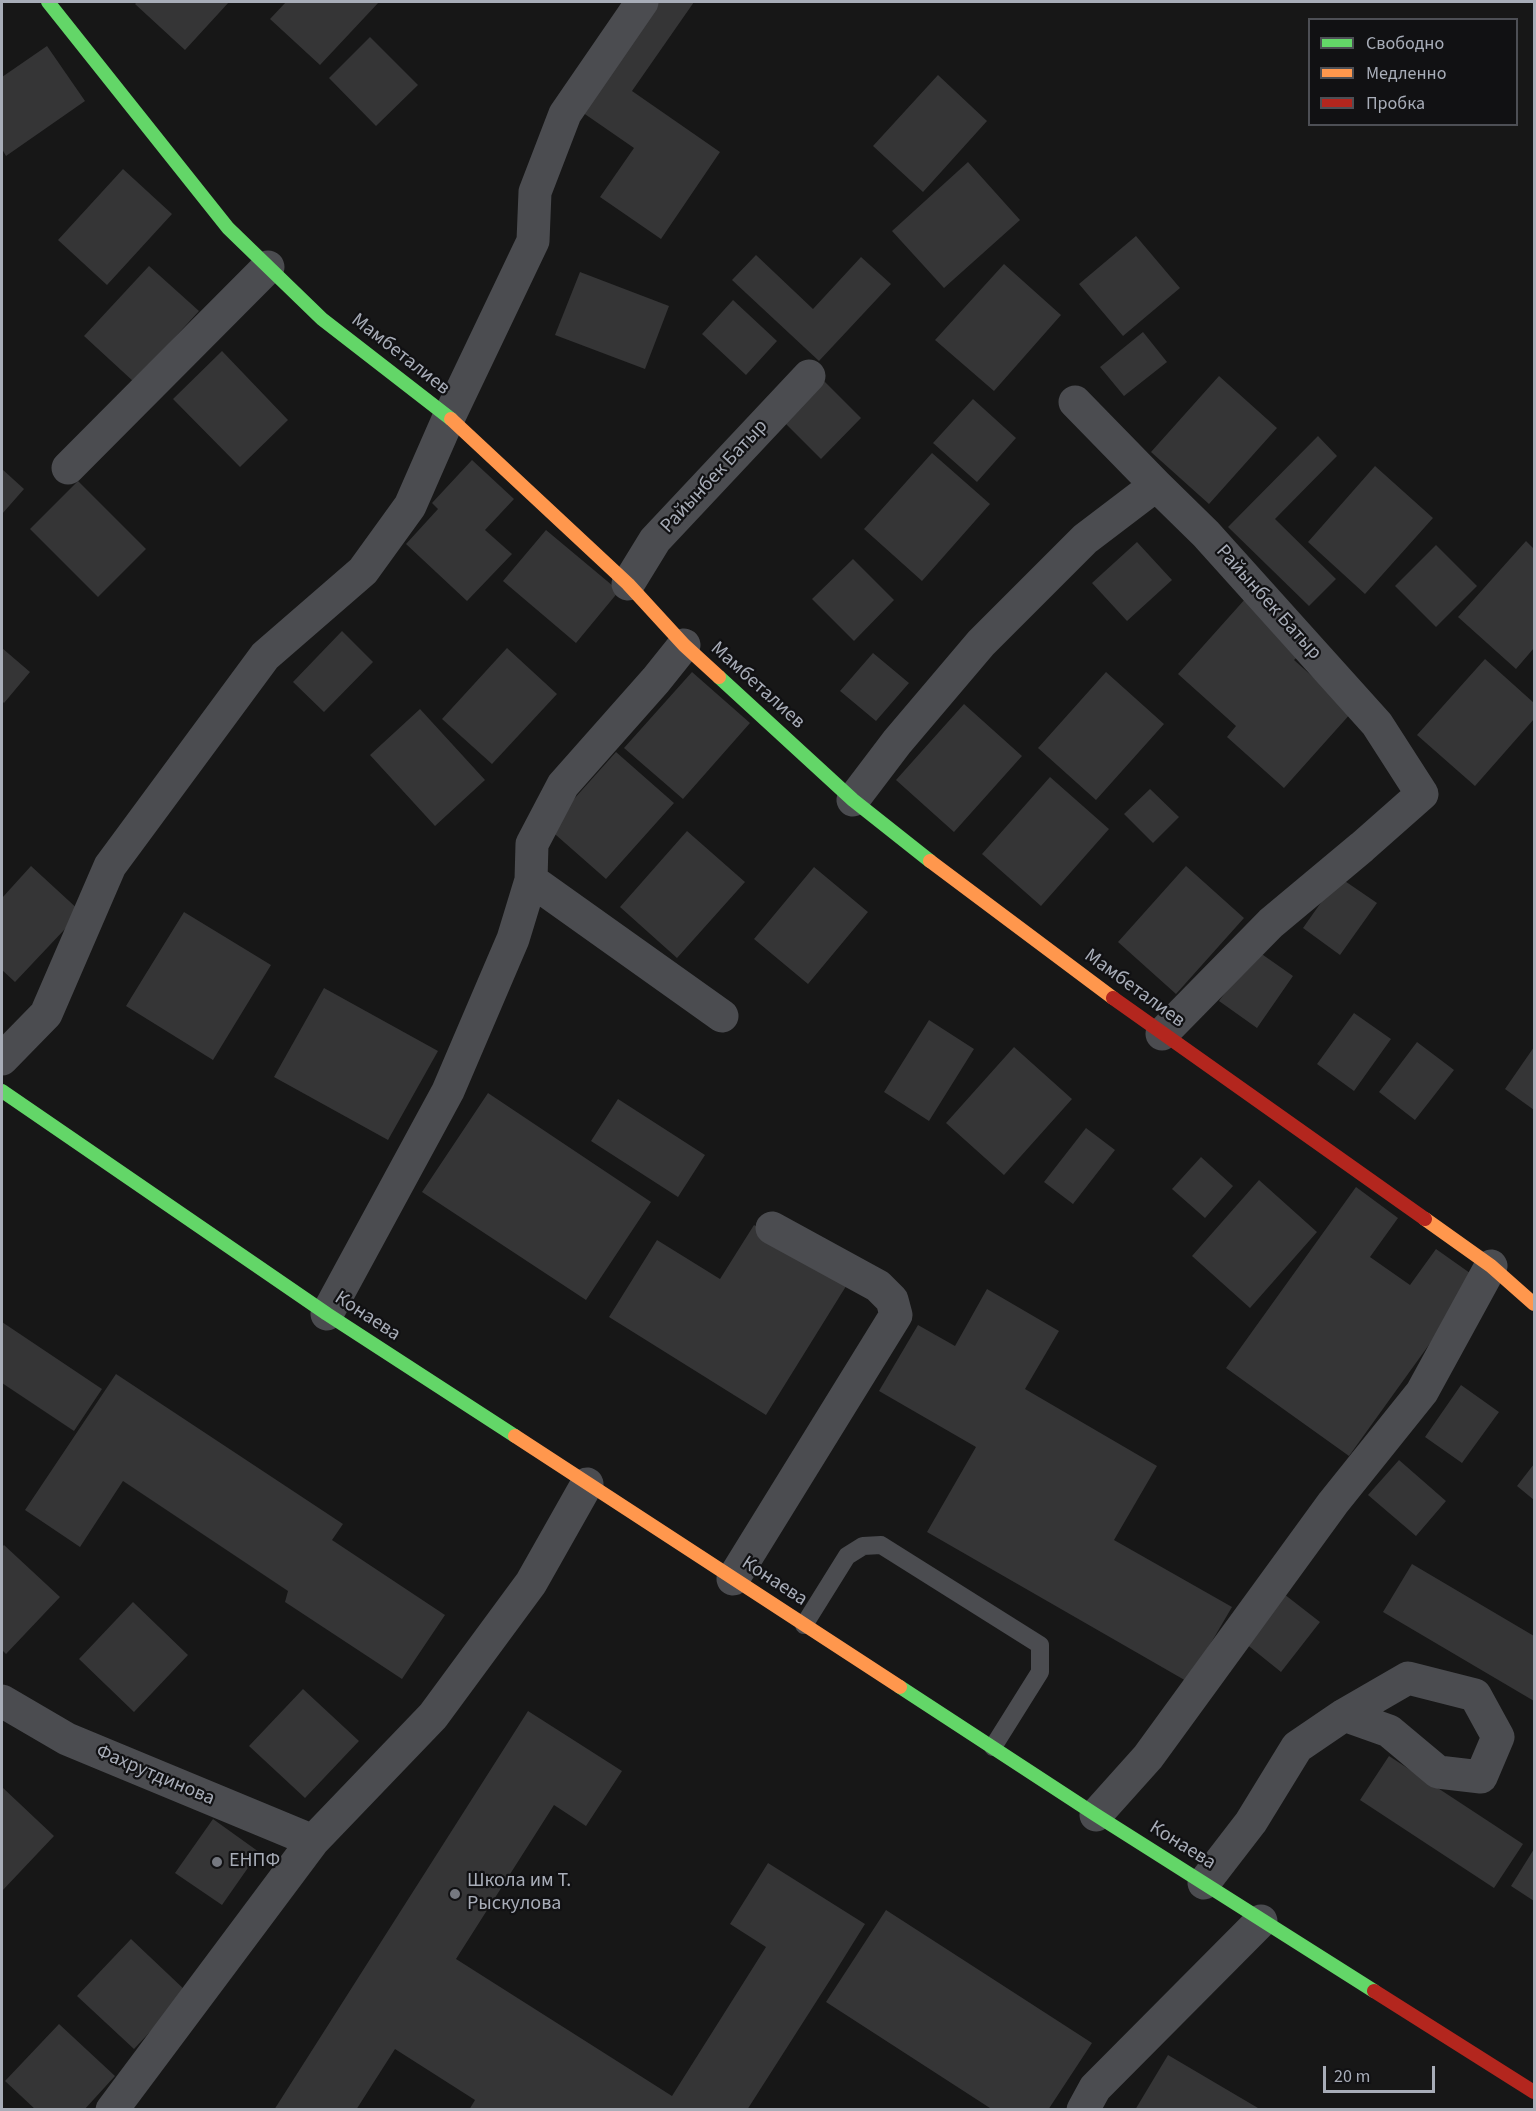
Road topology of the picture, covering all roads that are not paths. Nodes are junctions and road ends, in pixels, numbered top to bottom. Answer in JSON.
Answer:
{"nodes":[{"id":1,"x":48,"y":2,"type":"edge"},
{"id":2,"x":642,"y":2,"type":"edge"},
{"id":3,"x":268,"y":267,"type":"junction"},
{"id":4,"x":809,"y":376,"type":"dead end"},
{"id":5,"x":1076,"y":402,"type":"dead end"},
{"id":6,"x":449,"y":417,"type":"junction"},
{"id":7,"x":68,"y":468,"type":"dead end"},
{"id":8,"x":1156,"y":485,"type":"junction"},
{"id":9,"x":628,"y":584,"type":"junction"},
{"id":10,"x":684,"y":645,"type":"junction"},
{"id":11,"x":853,"y":800,"type":"junction"},
{"id":12,"x":531,"y":880,"type":"junction"},
{"id":13,"x":722,"y":1016,"type":"dead end"},
{"id":14,"x":1162,"y":1034,"type":"junction"},
{"id":15,"x":2,"y":1059,"type":"edge"},
{"id":16,"x":2,"y":1090,"type":"edge"},
{"id":17,"x":772,"y":1228,"type":"dead end"},
{"id":18,"x":1491,"y":1266,"type":"junction"},
{"id":19,"x":1533,"y":1302,"type":"edge"},
{"id":20,"x":327,"y":1314,"type":"junction"},
{"id":21,"x":587,"y":1484,"type":"junction"},
{"id":22,"x":733,"y":1579,"type":"junction"},
{"id":23,"x":804,"y":1625,"type":"junction"},
{"id":24,"x":2,"y":1701,"type":"edge"},
{"id":25,"x":1344,"y":1715,"type":"dead end"},
{"id":26,"x":993,"y":1747,"type":"junction"},
{"id":27,"x":1096,"y":1815,"type":"junction"},
{"id":28,"x":313,"y":1841,"type":"junction"},
{"id":29,"x":1204,"y":1883,"type":"junction"},
{"id":30,"x":1261,"y":1921,"type":"junction"},
{"id":31,"x":1534,"y":2092,"type":"edge"},
{"id":32,"x":112,"y":2109,"type":"edge"},
{"id":33,"x":1083,"y":2109,"type":"edge"}],
"edges":[{"from":1,"to":3,"type":"street","name":"Мамбеталиев"},
{"from":2,"to":6,"type":"street"},
{"from":3,"to":6,"type":"street","name":"Мамбеталиев"},
{"from":3,"to":7,"type":"street"},
{"from":4,"to":9,"type":"street","name":"Райынбек Батыр"},
{"from":5,"to":8,"type":"street"},
{"from":6,"to":9,"type":"street","name":"Мамбеталиев"},
{"from":6,"to":15,"type":"street"},
{"from":8,"to":11,"type":"street"},
{"from":8,"to":14,"type":"street","name":"Райынбек Батыр"},
{"from":9,"to":10,"type":"street","name":"Мамбеталиев"},
{"from":10,"to":11,"type":"street","name":"Мамбеталиев"},
{"from":10,"to":12,"type":"street"},
{"from":11,"to":14,"type":"street","name":"Мамбеталиев"},
{"from":12,"to":13,"type":"street"},
{"from":12,"to":20,"type":"street"},
{"from":14,"to":18,"type":"street","name":"Мамбеталиев"},
{"from":16,"to":20,"type":"street","name":"Конаева"},
{"from":17,"to":22,"type":"street"},
{"from":18,"to":19,"type":"street","name":"Мамбеталиев"},
{"from":18,"to":27,"type":"street"},
{"from":20,"to":21,"type":"street","name":"Конаева"},
{"from":21,"to":22,"type":"street","name":"Конаева"},
{"from":21,"to":28,"type":"street"},
{"from":22,"to":23,"type":"street","name":"Конаева"},
{"from":23,"to":26,"type":"street","name":"Конаева"},
{"from":23,"to":26,"type":"lane"},
{"from":24,"to":28,"type":"street","name":"Фахрутдинова"},
{"from":25,"to":29,"type":"street"},
{"from":26,"to":27,"type":"street","name":"Конаева"},
{"from":27,"to":29,"type":"street","name":"Конаева"},
{"from":28,"to":32,"type":"street"},
{"from":29,"to":30,"type":"street","name":"Конаева"},
{"from":30,"to":31,"type":"street","name":"Конаева"},
{"from":30,"to":33,"type":"street"}]}
